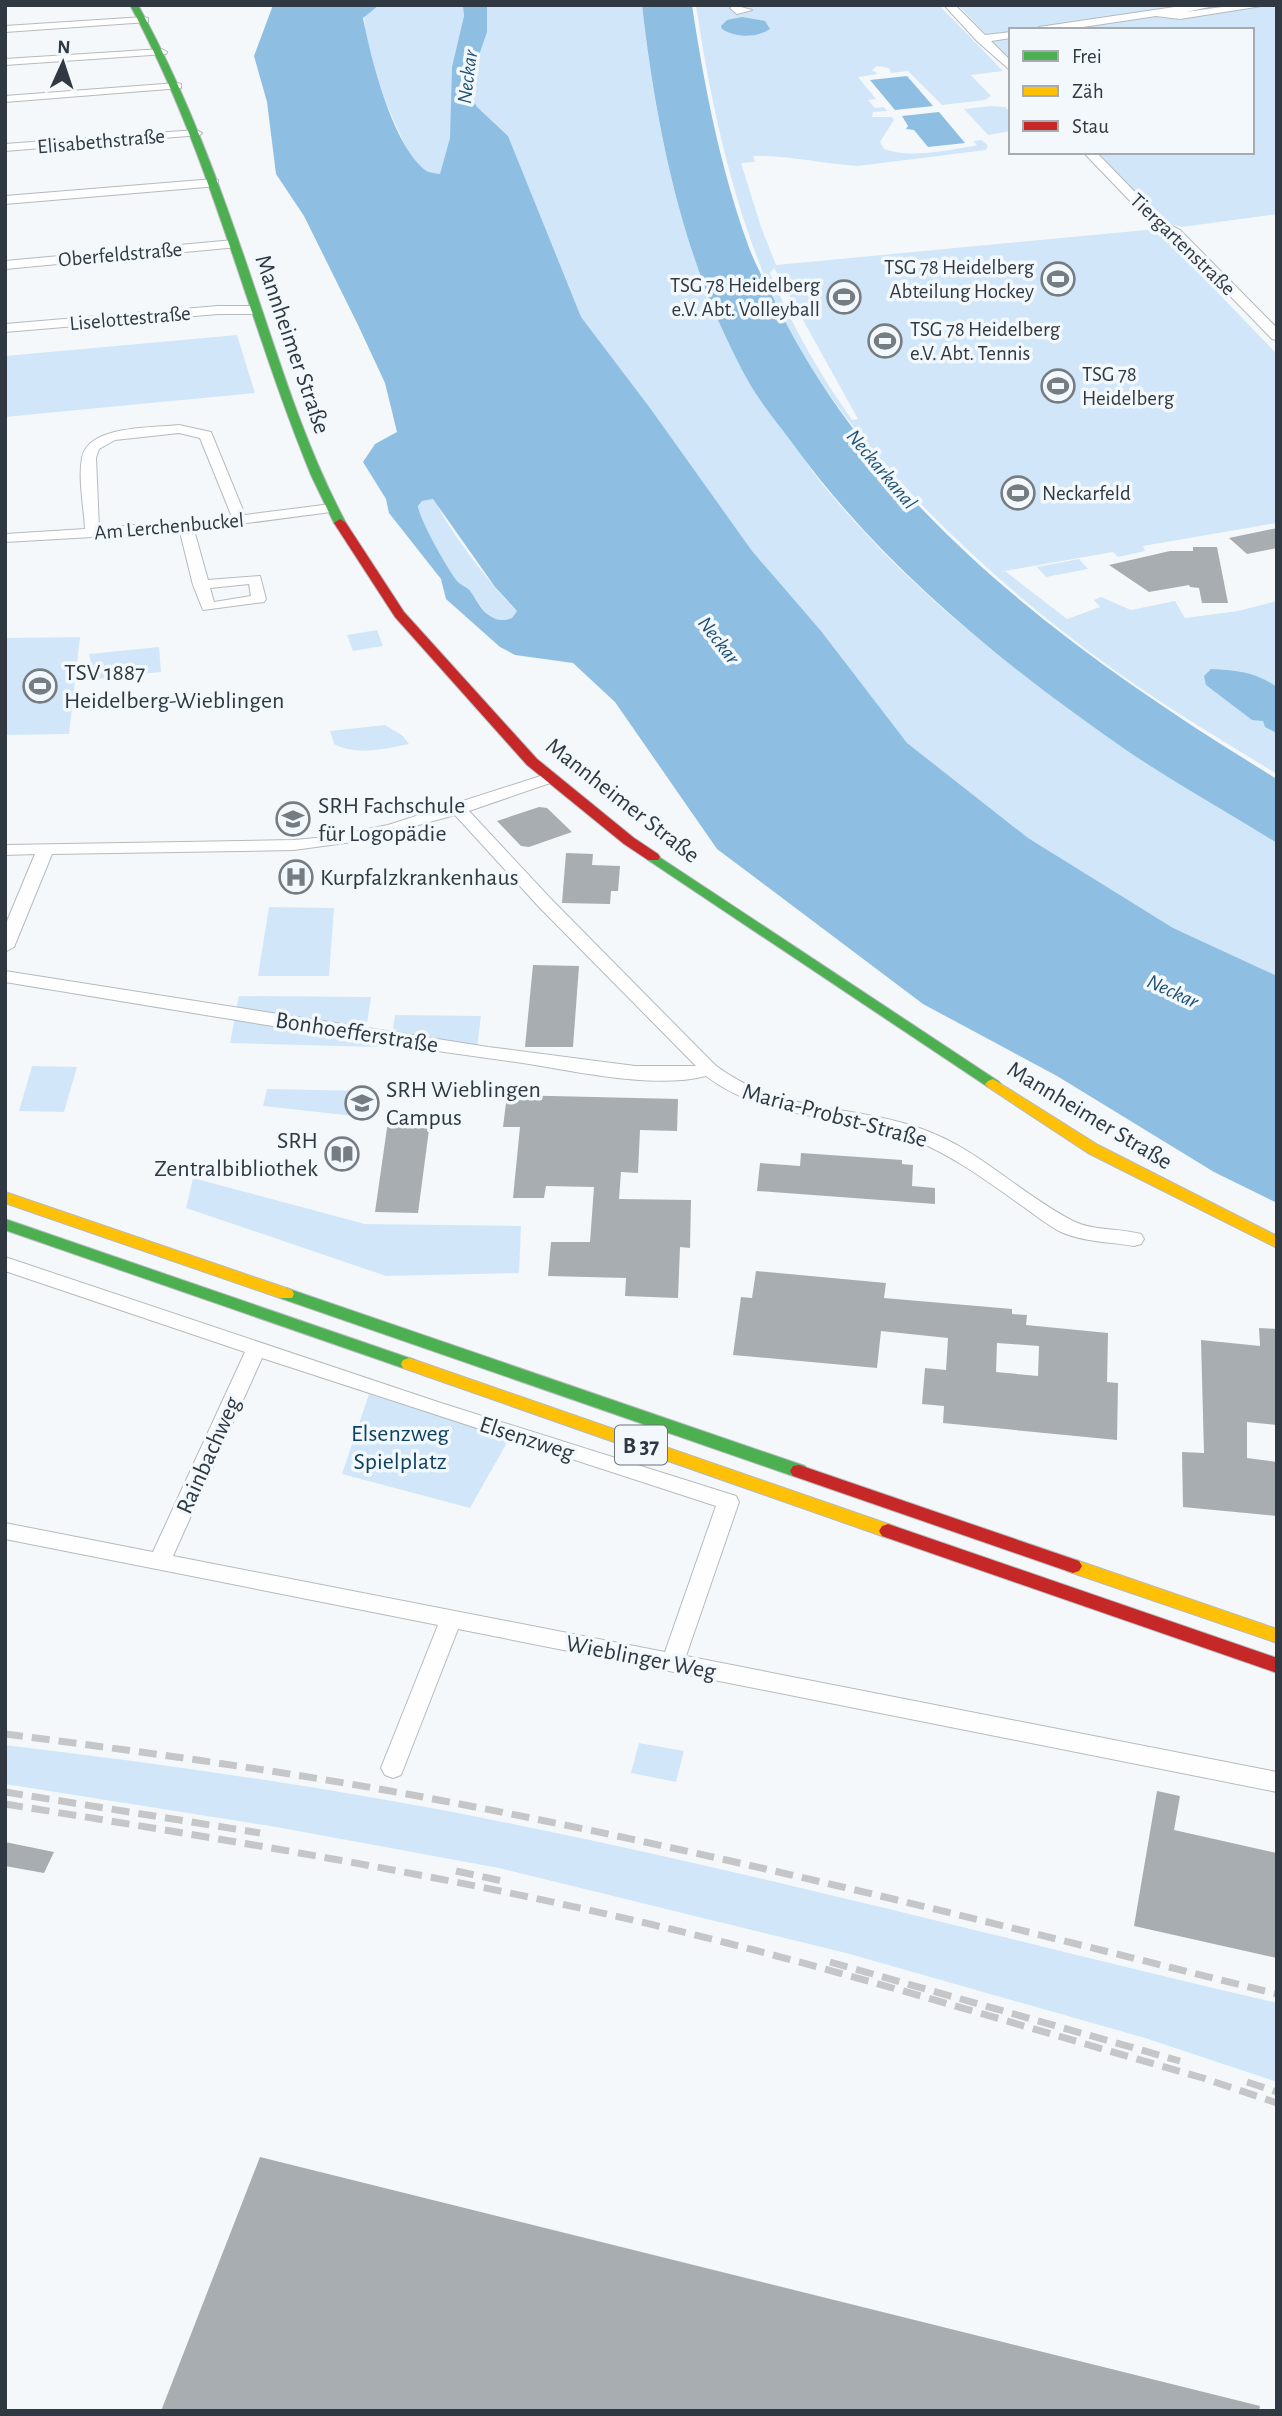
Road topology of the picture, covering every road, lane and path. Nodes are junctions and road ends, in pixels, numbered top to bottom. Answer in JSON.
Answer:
{"nodes":[{"id":1,"x":134,"y":5,"type":"edge"},
{"id":2,"x":949,"y":5,"type":"edge"},
{"id":3,"x":1213,"y":5,"type":"edge"},
{"id":4,"x":1263,"y":5,"type":"edge"},
{"id":5,"x":1156,"y":13,"type":"junction"},
{"id":6,"x":144,"y":20,"type":"junction"},
{"id":7,"x":1053,"y":28,"type":"edge"},
{"id":8,"x":5,"y":29,"type":"edge"},
{"id":9,"x":1009,"y":35,"type":"edge"},
{"id":10,"x":981,"y":38,"type":"junction"},
{"id":11,"x":162,"y":52,"type":"junction"},
{"id":12,"x":5,"y":62,"type":"edge"},
{"id":13,"x":1009,"y":66,"type":"edge"},
{"id":14,"x":177,"y":86,"type":"junction"},
{"id":15,"x":5,"y":99,"type":"edge"},
{"id":16,"x":196,"y":133,"type":"junction"},
{"id":17,"x":5,"y":148,"type":"edge"},
{"id":18,"x":1091,"y":154,"type":"edge"},
{"id":19,"x":214,"y":183,"type":"junction"},
{"id":20,"x":5,"y":201,"type":"edge"},
{"id":21,"x":234,"y":244,"type":"junction"},
{"id":22,"x":5,"y":265,"type":"edge"},
{"id":23,"x":255,"y":310,"type":"junction"},
{"id":24,"x":5,"y":328,"type":"edge"},
{"id":25,"x":1277,"y":336,"type":"edge"},
{"id":26,"x":331,"y":508,"type":"junction"},
{"id":27,"x":240,"y":520,"type":"junction"},
{"id":28,"x":186,"y":527,"type":"junction"},
{"id":29,"x":92,"y":534,"type":"junction"},
{"id":30,"x":5,"y":538,"type":"edge"},
{"id":31,"x":200,"y":585,"type":"dead end"},
{"id":32,"x":550,"y":778,"type":"junction"},
{"id":33,"x":458,"y":809,"type":"junction"},
{"id":34,"x":5,"y":850,"type":"edge"},
{"id":35,"x":45,"y":850,"type":"junction"},
{"id":36,"x":5,"y":947,"type":"edge"},
{"id":37,"x":5,"y":976,"type":"edge"},
{"id":38,"x":709,"y":1069,"type":"junction"},
{"id":39,"x":5,"y":1197,"type":"edge"},
{"id":40,"x":5,"y":1224,"type":"edge"},
{"id":41,"x":1134,"y":1239,"type":"dead end"},
{"id":42,"x":1277,"y":1243,"type":"edge"},
{"id":43,"x":5,"y":1264,"type":"edge"},
{"id":44,"x":256,"y":1349,"type":"junction"},
{"id":45,"x":5,"y":1531,"type":"edge"},
{"id":46,"x":160,"y":1561,"type":"junction"},
{"id":47,"x":451,"y":1619,"type":"junction"},
{"id":48,"x":1277,"y":1636,"type":"edge"},
{"id":49,"x":673,"y":1663,"type":"junction"},
{"id":50,"x":1277,"y":1666,"type":"edge"},
{"id":51,"x":393,"y":1768,"type":"dead end"},
{"id":52,"x":1277,"y":1782,"type":"edge"}],
"edges":[{"from":1,"to":6,"type":"main road","name":"Mannheimer Straße"},
{"from":2,"to":10,"type":"street"},
{"from":3,"to":5,"type":"street"},
{"from":4,"to":5,"type":"street"},
{"from":5,"to":7,"type":"street"},
{"from":6,"to":8,"type":"street"},
{"from":6,"to":11,"type":"main road","name":"Mannheimer Straße"},
{"from":9,"to":10,"type":"street"},
{"from":10,"to":13,"type":"street"},
{"from":11,"to":12,"type":"street"},
{"from":11,"to":14,"type":"main road","name":"Mannheimer Straße"},
{"from":14,"to":15,"type":"street"},
{"from":14,"to":16,"type":"main road","name":"Mannheimer Straße"},
{"from":16,"to":17,"type":"street","name":"Elisabethstraße"},
{"from":16,"to":19,"type":"main road","name":"Mannheimer Straße"},
{"from":18,"to":25,"type":"street","name":"Tiergartenstraße"},
{"from":19,"to":20,"type":"street"},
{"from":19,"to":21,"type":"main road","name":"Mannheimer Straße"},
{"from":21,"to":22,"type":"street","name":"Oberfeldstraße"},
{"from":21,"to":23,"type":"main road","name":"Mannheimer Straße"},
{"from":23,"to":24,"type":"street","name":"Liselottestraße"},
{"from":23,"to":26,"type":"main road","name":"Mannheimer Straße"},
{"from":26,"to":27,"type":"street","name":"Am Lerchenbuckel"},
{"from":26,"to":32,"type":"main road","name":"Mannheimer Straße"},
{"from":27,"to":28,"type":"street","name":"Am Lerchenbuckel"},
{"from":27,"to":29,"type":"street"},
{"from":28,"to":29,"type":"street","name":"Am Lerchenbuckel"},
{"from":28,"to":31,"type":"street"},
{"from":29,"to":30,"type":"street","name":"Am Lerchenbuckel"},
{"from":32,"to":33,"type":"street"},
{"from":32,"to":42,"type":"main road","name":"Mannheimer Straße"},
{"from":33,"to":35,"type":"street"},
{"from":33,"to":38,"type":"street","name":"Maria-Probst-Straße"},
{"from":34,"to":35,"type":"street"},
{"from":35,"to":36,"type":"street"},
{"from":37,"to":38,"type":"street","name":"Bonhoefferstraße"},
{"from":38,"to":41,"type":"street","name":"Maria-Probst-Straße"},
{"from":39,"to":48,"type":"main road","number":"B 37"},
{"from":40,"to":50,"type":"main road","number":"B 37"},
{"from":43,"to":44,"type":"street","name":"Elsenzweg"},
{"from":44,"to":46,"type":"street","name":"Rainbachweg"},
{"from":44,"to":49,"type":"street","name":"Elsenzweg"},
{"from":45,"to":46,"type":"street","name":"Wieblinger Weg"},
{"from":46,"to":47,"type":"street","name":"Wieblinger Weg"},
{"from":47,"to":49,"type":"street","name":"Wieblinger Weg"},
{"from":47,"to":51,"type":"street"},
{"from":49,"to":52,"type":"street","name":"Wieblinger Weg"}]}
